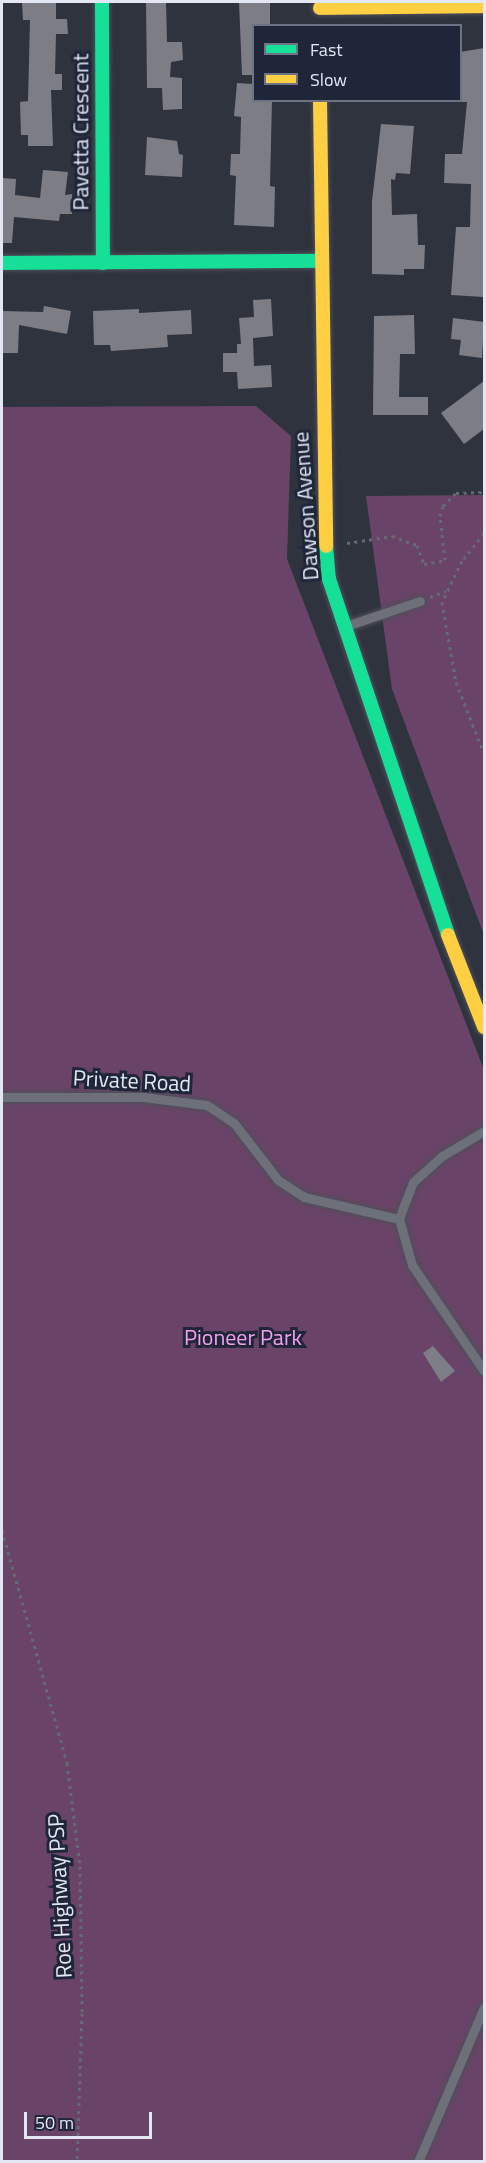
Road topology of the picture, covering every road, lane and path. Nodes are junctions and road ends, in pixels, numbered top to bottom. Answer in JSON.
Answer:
{"nodes":[{"id":1,"x":102,"y":2,"type":"edge"},
{"id":2,"x":320,"y":5,"type":"edge"},
{"id":3,"x":484,"y":6,"type":"edge"},
{"id":4,"x":320,"y":24,"type":"edge"},
{"id":5,"x":320,"y":102,"type":"edge"},
{"id":6,"x":320,"y":261,"type":"junction"},
{"id":7,"x":2,"y":263,"type":"edge"},
{"id":8,"x":103,"y":263,"type":"junction"},
{"id":9,"x":484,"y":492,"type":"edge"},
{"id":10,"x":484,"y":533,"type":"edge"},
{"id":11,"x":339,"y":544,"type":"dead end"},
{"id":12,"x":420,"y":601,"type":"dead end"},
{"id":13,"x":344,"y":626,"type":"junction"},
{"id":14,"x":484,"y":754,"type":"edge"},
{"id":15,"x":484,"y":1028,"type":"edge"},
{"id":16,"x":2,"y":1097,"type":"edge"},
{"id":17,"x":484,"y":1131,"type":"edge"},
{"id":18,"x":399,"y":1219,"type":"junction"},
{"id":19,"x":484,"y":1371,"type":"edge"},
{"id":20,"x":2,"y":1530,"type":"edge"},
{"id":21,"x":484,"y":2007,"type":"edge"},
{"id":22,"x":77,"y":2162,"type":"edge"},
{"id":23,"x":418,"y":2162,"type":"edge"}],
"edges":[{"from":1,"to":8,"type":"main road","name":"Pavetta Crescent"},
{"from":2,"to":3,"type":"main road"},
{"from":2,"to":4,"type":"main road"},
{"from":5,"to":6,"type":"main road","name":"Dawson Avenue"},
{"from":6,"to":8,"type":"main road"},
{"from":6,"to":13,"type":"main road","name":"Dawson Avenue"},
{"from":7,"to":8,"type":"main road"},
{"from":9,"to":11,"type":"path"},
{"from":10,"to":14,"type":"path"},
{"from":12,"to":13,"type":"lane"},
{"from":13,"to":15,"type":"main road","name":"Dawson Avenue"},
{"from":16,"to":18,"type":"lane","name":"Private Road"},
{"from":17,"to":18,"type":"lane"},
{"from":18,"to":19,"type":"lane"},
{"from":20,"to":22,"type":"path","name":"Roe Highway PSP"},
{"from":21,"to":23,"type":"lane"}]}
